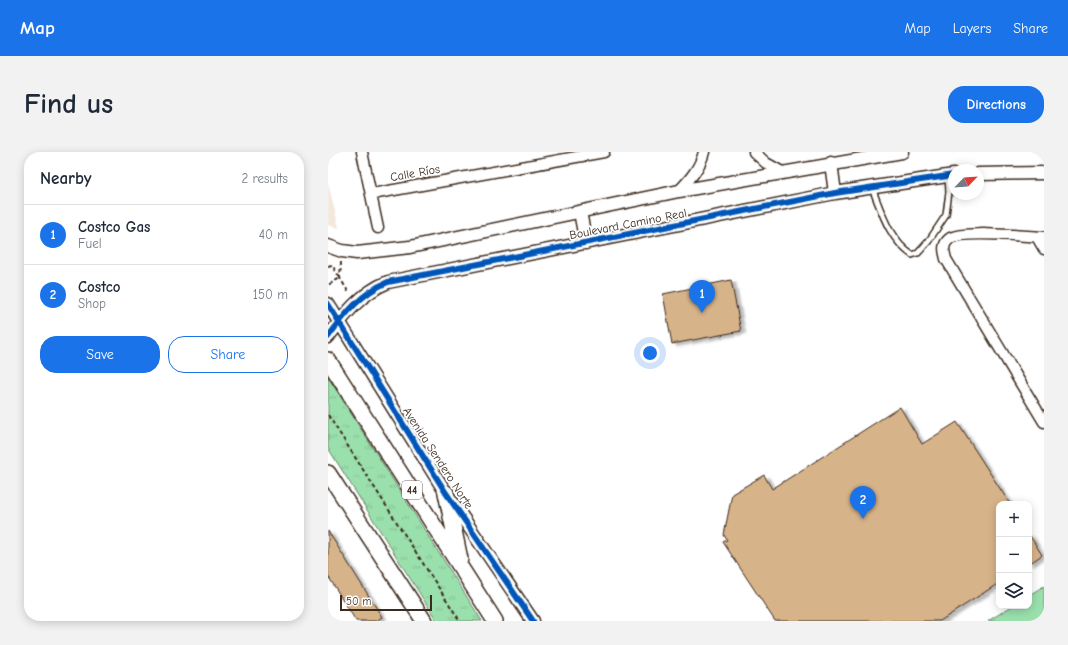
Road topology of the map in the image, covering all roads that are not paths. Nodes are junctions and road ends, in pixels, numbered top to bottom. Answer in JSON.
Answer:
{"nodes":[{"id":1,"x":362,"y":152,"type":"edge"},
{"id":2,"x":604,"y":152,"type":"edge"},
{"id":3,"x":704,"y":152,"type":"edge"},
{"id":4,"x":754,"y":152,"type":"edge"},
{"id":5,"x":902,"y":152,"type":"edge"},
{"id":6,"x":831,"y":163,"type":"junction"},
{"id":7,"x":782,"y":172,"type":"junction"},
{"id":8,"x":1044,"y":173,"type":"edge"},
{"id":9,"x":984,"y":174,"type":"edge"},
{"id":10,"x":948,"y":175,"type":"edge"},
{"id":11,"x":871,"y":187,"type":"junction"},
{"id":12,"x":679,"y":191,"type":"junction"},
{"id":13,"x":835,"y":193,"type":"junction"},
{"id":14,"x":372,"y":194,"type":"junction"},
{"id":15,"x":948,"y":200,"type":"edge"},
{"id":16,"x":580,"y":212,"type":"junction"},
{"id":17,"x":378,"y":228,"type":"dead end"},
{"id":18,"x":1041,"y":237,"type":"edge"},
{"id":19,"x":586,"y":243,"type":"junction"},
{"id":20,"x":328,"y":246,"type":"edge"},
{"id":21,"x":1044,"y":249,"type":"edge"},
{"id":22,"x":328,"y":304,"type":"edge"},
{"id":23,"x":339,"y":322,"type":"junction"},
{"id":24,"x":328,"y":337,"type":"edge"},
{"id":25,"x":328,"y":360,"type":"edge"},
{"id":26,"x":1044,"y":422,"type":"edge"},
{"id":27,"x":329,"y":478,"type":"edge"},
{"id":28,"x":446,"y":493,"type":"junction"},
{"id":29,"x":462,"y":567,"type":"junction"},
{"id":30,"x":424,"y":621,"type":"edge"},
{"id":31,"x":495,"y":621,"type":"edge"},
{"id":32,"x":533,"y":621,"type":"edge"}],
"edges":[{"from":1,"to":14,"type":"street"},
{"from":2,"to":14,"type":"street","name":"Calle Ríos"},
{"from":3,"to":12,"type":"street"},
{"from":4,"to":7,"type":"street"},
{"from":5,"to":6,"type":"street","name":"Boulevard Camino Real"},
{"from":6,"to":7,"type":"street","name":"Boulevard Camino Real"},
{"from":6,"to":13,"type":"street"},
{"from":7,"to":12,"type":"street","name":"Boulevard Camino Real"},
{"from":8,"to":9,"type":"street"},
{"from":10,"to":11,"type":"street","name":"Boulevard Camino Real"},
{"from":11,"to":13,"type":"street","name":"Boulevard Camino Real"},
{"from":11,"to":15,"type":"lane"},
{"from":12,"to":16,"type":"street","name":"Boulevard Camino Real"},
{"from":13,"to":19,"type":"street","name":"Boulevard Camino Real"},
{"from":14,"to":17,"type":"street"},
{"from":16,"to":19,"type":"street"},
{"from":16,"to":20,"type":"street","name":"Boulevard Camino Real"},
{"from":18,"to":21,"type":"street"},
{"from":18,"to":26,"type":"street"},
{"from":19,"to":23,"type":"street","name":"Boulevard Camino Real"},
{"from":22,"to":23,"type":"street","name":"Avenida Sendero Norte"},
{"from":23,"to":24,"type":"street","name":"Boulevard Camino Real"},
{"from":23,"to":28,"type":"street","name":"Avenida Sendero Norte"},
{"from":25,"to":29,"type":"main road","number":"44"},
{"from":27,"to":30,"type":"main road"},
{"from":28,"to":29,"type":"main road"},
{"from":28,"to":32,"type":"street","name":"Avenida Sendero Norte"},
{"from":29,"to":31,"type":"main road","number":"44"}]}
